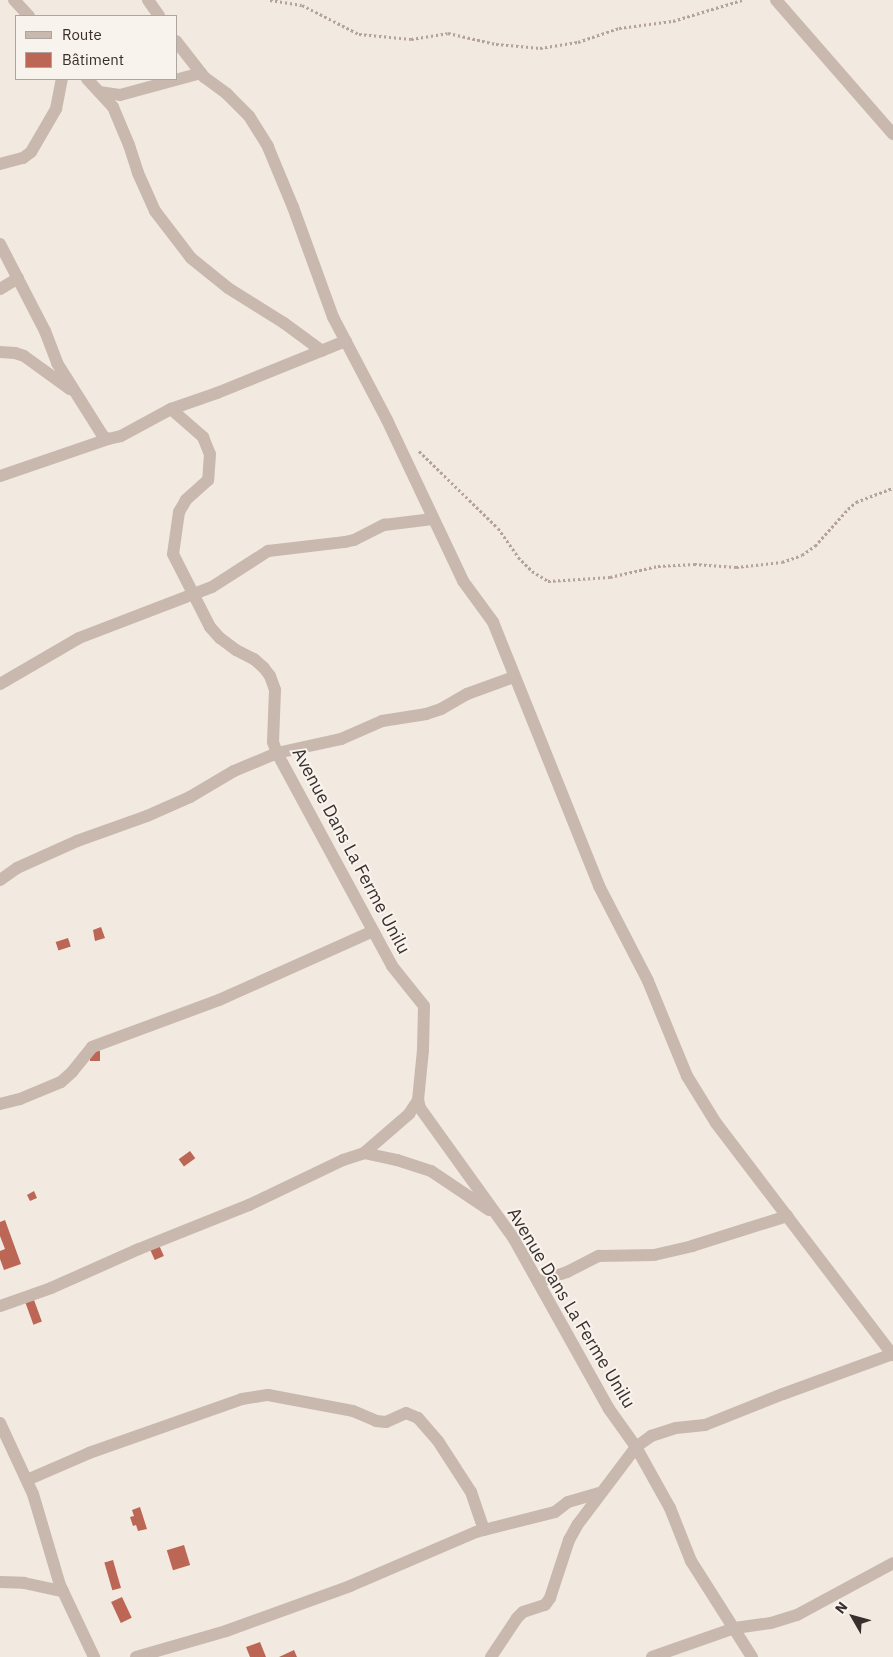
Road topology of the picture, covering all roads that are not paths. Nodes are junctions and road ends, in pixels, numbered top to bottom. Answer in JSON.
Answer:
{"nodes":[{"id":1,"x":14,"y":0,"type":"edge"},
{"id":2,"x":148,"y":0,"type":"edge"},
{"id":3,"x":776,"y":0,"type":"edge"},
{"id":4,"x":28,"y":15,"type":"edge"},
{"id":5,"x":158,"y":15,"type":"edge"},
{"id":6,"x":178,"y":44,"type":"edge"},
{"id":7,"x":201,"y":73,"type":"junction"},
{"id":8,"x":178,"y":79,"type":"edge"},
{"id":9,"x":62,"y":80,"type":"edge"},
{"id":10,"x":88,"y":80,"type":"edge"},
{"id":11,"x":175,"y":80,"type":"edge"},
{"id":12,"x":100,"y":92,"type":"junction"},
{"id":13,"x":893,"y":134,"type":"edge"},
{"id":14,"x":0,"y":164,"type":"edge"},
{"id":15,"x":0,"y":244,"type":"edge"},
{"id":16,"x":18,"y":278,"type":"junction"},
{"id":17,"x":0,"y":289,"type":"edge"},
{"id":18,"x":346,"y":341,"type":"junction"},
{"id":19,"x":322,"y":351,"type":"junction"},
{"id":20,"x":0,"y":352,"type":"edge"},
{"id":21,"x":80,"y":397,"type":"junction"},
{"id":22,"x":171,"y":409,"type":"junction"},
{"id":23,"x":108,"y":439,"type":"junction"},
{"id":24,"x":0,"y":476,"type":"edge"},
{"id":25,"x":432,"y":519,"type":"junction"},
{"id":26,"x":193,"y":593,"type":"junction"},
{"id":27,"x":514,"y":677,"type":"junction"},
{"id":28,"x":0,"y":684,"type":"edge"},
{"id":29,"x":277,"y":753,"type":"junction"},
{"id":30,"x":0,"y":880,"type":"edge"},
{"id":31,"x":374,"y":931,"type":"junction"},
{"id":32,"x":418,"y":1100,"type":"junction"},
{"id":33,"x":0,"y":1104,"type":"edge"},
{"id":34,"x":364,"y":1153,"type":"junction"},
{"id":35,"x":497,"y":1216,"type":"junction"},
{"id":36,"x":787,"y":1216,"type":"junction"},
{"id":37,"x":538,"y":1282,"type":"junction"},
{"id":38,"x":0,"y":1306,"type":"edge"},
{"id":39,"x":893,"y":1355,"type":"edge"},
{"id":40,"x":0,"y":1423,"type":"edge"},
{"id":41,"x":636,"y":1447,"type":"junction"},
{"id":42,"x":26,"y":1480,"type":"junction"},
{"id":43,"x":602,"y":1492,"type":"junction"},
{"id":44,"x":484,"y":1530,"type":"junction"},
{"id":45,"x":893,"y":1562,"type":"edge"},
{"id":46,"x":0,"y":1582,"type":"edge"},
{"id":47,"x":63,"y":1591,"type":"junction"},
{"id":48,"x":735,"y":1628,"type":"junction"},
{"id":49,"x":94,"y":1657,"type":"edge"},
{"id":50,"x":136,"y":1657,"type":"edge"},
{"id":51,"x":491,"y":1657,"type":"edge"},
{"id":52,"x":652,"y":1657,"type":"edge"},
{"id":53,"x":752,"y":1657,"type":"edge"}],
"edges":[{"from":1,"to":4,"type":"street"},
{"from":2,"to":5,"type":"street"},
{"from":3,"to":13,"type":"street"},
{"from":6,"to":7,"type":"street"},
{"from":7,"to":8,"type":"street"},
{"from":7,"to":18,"type":"street"},
{"from":9,"to":14,"type":"street"},
{"from":10,"to":12,"type":"street"},
{"from":11,"to":12,"type":"street"},
{"from":12,"to":19,"type":"street"},
{"from":15,"to":16,"type":"street"},
{"from":16,"to":17,"type":"street"},
{"from":16,"to":21,"type":"street"},
{"from":18,"to":19,"type":"street"},
{"from":18,"to":25,"type":"street"},
{"from":19,"to":22,"type":"street"},
{"from":20,"to":21,"type":"street"},
{"from":21,"to":23,"type":"street"},
{"from":22,"to":23,"type":"street"},
{"from":22,"to":26,"type":"street","name":"Avenue Dans La Ferme Unilu"},
{"from":23,"to":24,"type":"street"},
{"from":25,"to":26,"type":"street"},
{"from":25,"to":27,"type":"street"},
{"from":26,"to":28,"type":"street"},
{"from":26,"to":29,"type":"street","name":"Avenue Dans La Ferme Unilu"},
{"from":27,"to":29,"type":"street"},
{"from":27,"to":36,"type":"street"},
{"from":29,"to":30,"type":"street"},
{"from":29,"to":31,"type":"street","name":"Avenue Dans La Ferme Unilu"},
{"from":31,"to":32,"type":"street","name":"Avenue Dans La Ferme Unilu"},
{"from":31,"to":33,"type":"street"},
{"from":32,"to":34,"type":"street"},
{"from":32,"to":35,"type":"street","name":"Avenue Dans La Ferme Unilu"},
{"from":34,"to":35,"type":"street"},
{"from":34,"to":38,"type":"street"},
{"from":35,"to":37,"type":"street","name":"Avenue Dans La Ferme Unilu"},
{"from":36,"to":37,"type":"street"},
{"from":36,"to":39,"type":"street"},
{"from":37,"to":41,"type":"street","name":"Avenue Dans La Ferme Unilu"},
{"from":39,"to":41,"type":"street"},
{"from":40,"to":42,"type":"street"},
{"from":41,"to":43,"type":"street"},
{"from":41,"to":48,"type":"street","name":"Avenue Dans La Ferme Unilu"},
{"from":42,"to":44,"type":"street"},
{"from":42,"to":47,"type":"street"},
{"from":43,"to":44,"type":"street"},
{"from":43,"to":51,"type":"street"},
{"from":44,"to":50,"type":"street"},
{"from":45,"to":48,"type":"street"},
{"from":46,"to":47,"type":"street"},
{"from":47,"to":49,"type":"street"},
{"from":48,"to":52,"type":"street"},
{"from":48,"to":53,"type":"street","name":"Avenue Dans La Ferme Unilu"}]}
